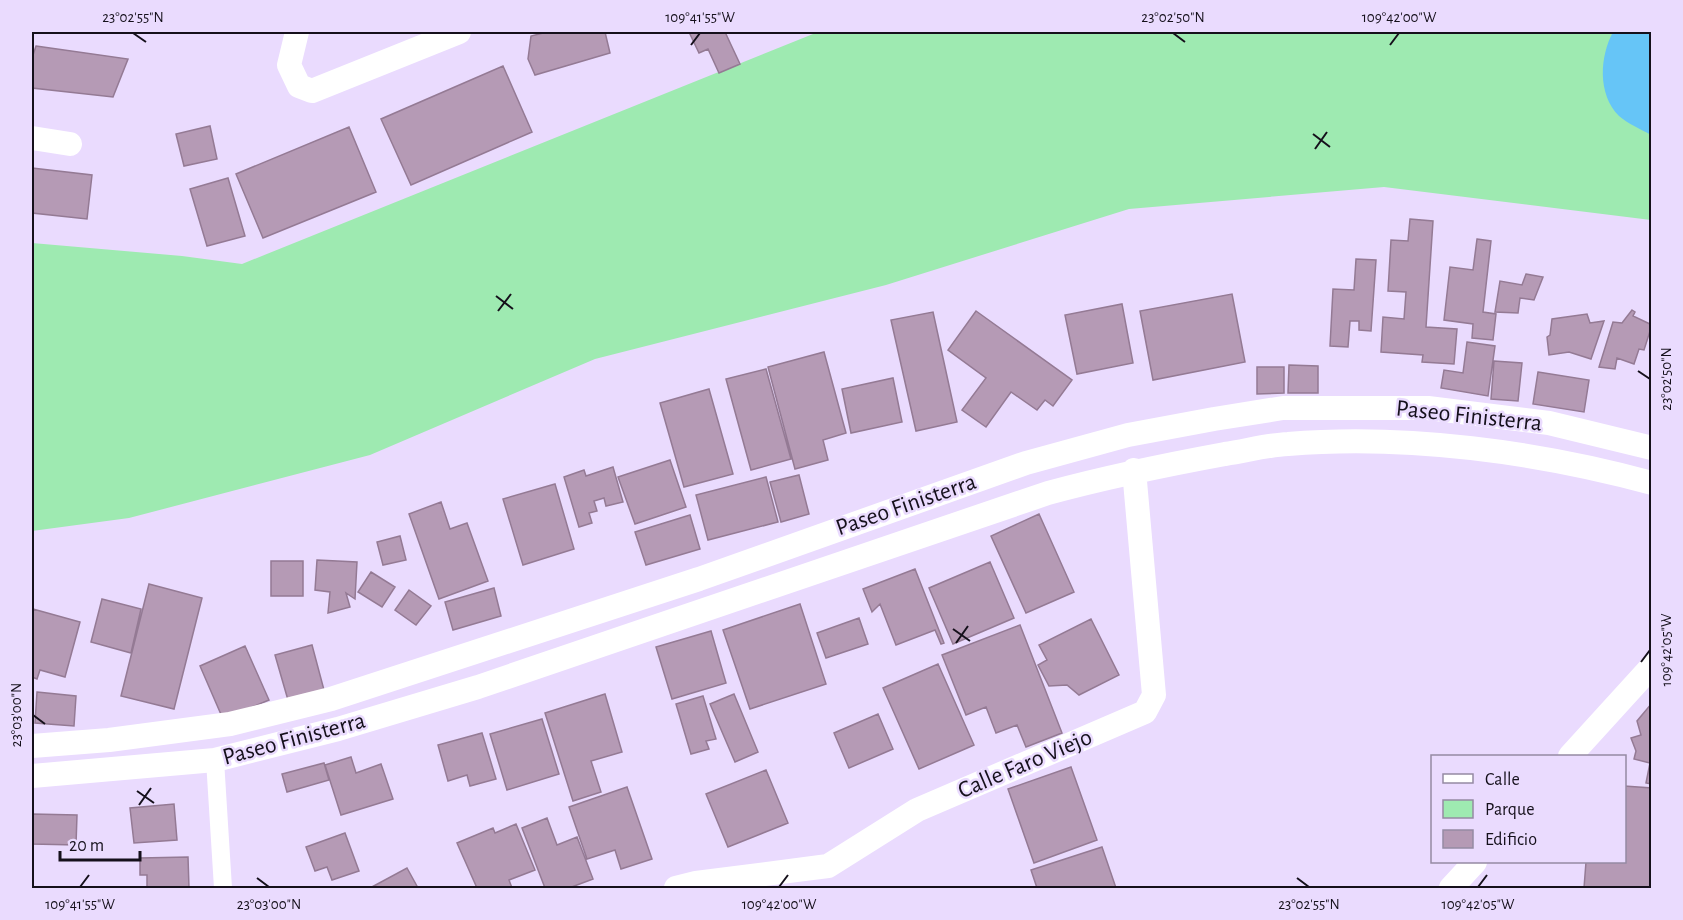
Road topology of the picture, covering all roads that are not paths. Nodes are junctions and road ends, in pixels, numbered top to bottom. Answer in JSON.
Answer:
{"nodes":[{"id":1,"x":297,"y":32,"type":"edge"},
{"id":2,"x":459,"y":32,"type":"edge"},
{"id":3,"x":32,"y":138,"type":"edge"},
{"id":4,"x":70,"y":144,"type":"dead end"},
{"id":5,"x":1283,"y":408,"type":"junction"},
{"id":6,"x":1286,"y":444,"type":"junction"},
{"id":7,"x":1652,"y":448,"type":"edge"},
{"id":8,"x":1134,"y":470,"type":"junction"},
{"id":9,"x":1652,"y":483,"type":"edge"},
{"id":10,"x":537,"y":633,"type":"junction"},
{"id":11,"x":548,"y":662,"type":"junction"},
{"id":12,"x":1652,"y":666,"type":"edge"},
{"id":13,"x":32,"y":747,"type":"edge"},
{"id":14,"x":1571,"y":755,"type":"edge"},
{"id":15,"x":215,"y":760,"type":"junction"},
{"id":16,"x":32,"y":776,"type":"edge"},
{"id":17,"x":1473,"y":863,"type":"edge"},
{"id":18,"x":223,"y":888,"type":"edge"},
{"id":19,"x":676,"y":888,"type":"edge"},
{"id":20,"x":1451,"y":888,"type":"edge"}],
"edges":[{"from":1,"to":2,"type":"street"},
{"from":3,"to":4,"type":"street"},
{"from":5,"to":6,"type":"street"},
{"from":5,"to":7,"type":"street","name":"Paseo Finisterra"},
{"from":5,"to":10,"type":"street","name":"Paseo Finisterra"},
{"from":6,"to":8,"type":"street","name":"Paseo Finisterra"},
{"from":6,"to":9,"type":"street","name":"Paseo Finisterra"},
{"from":8,"to":11,"type":"street","name":"Paseo Finisterra"},
{"from":8,"to":19,"type":"street","name":"Calle Faro Viejo"},
{"from":10,"to":11,"type":"street"},
{"from":10,"to":13,"type":"street","name":"Paseo Finisterra"},
{"from":11,"to":15,"type":"street","name":"Paseo Finisterra"},
{"from":12,"to":14,"type":"street"},
{"from":15,"to":16,"type":"street","name":"Paseo Finisterra"},
{"from":15,"to":18,"type":"street"},
{"from":17,"to":20,"type":"street"}]}
